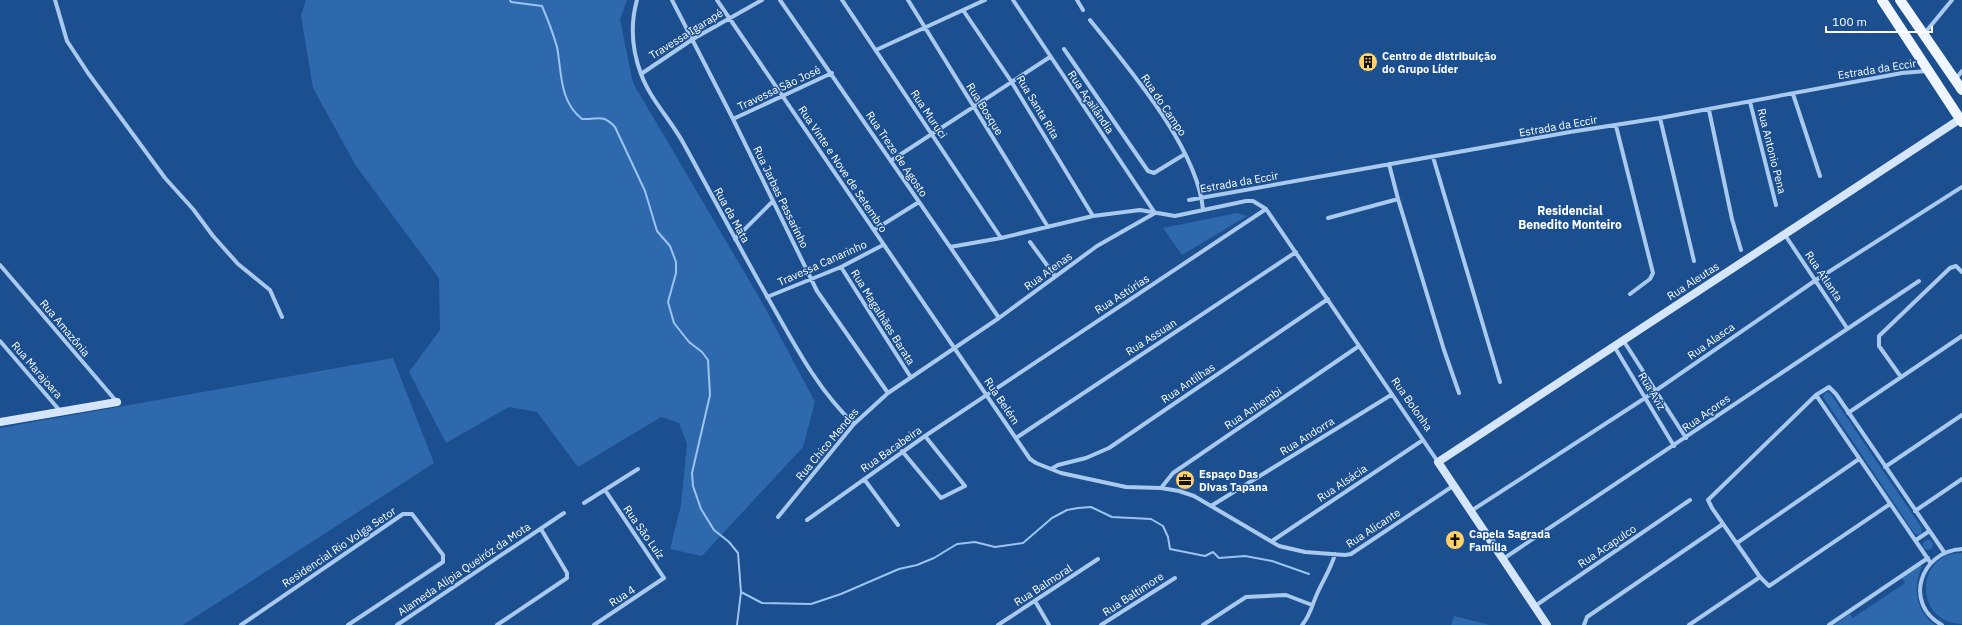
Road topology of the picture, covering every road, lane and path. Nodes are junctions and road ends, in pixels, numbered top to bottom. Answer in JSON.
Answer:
{"nodes":[{"id":1,"x":55,"y":0,"type":"edge"},
{"id":2,"x":637,"y":0,"type":"edge"},
{"id":3,"x":672,"y":0,"type":"edge"},
{"id":4,"x":717,"y":0,"type":"edge"},
{"id":5,"x":762,"y":0,"type":"edge"},
{"id":6,"x":780,"y":0,"type":"edge"},
{"id":7,"x":842,"y":0,"type":"edge"},
{"id":8,"x":908,"y":0,"type":"edge"},
{"id":9,"x":985,"y":0,"type":"edge"},
{"id":10,"x":1013,"y":0,"type":"edge"},
{"id":11,"x":1077,"y":0,"type":"edge"},
{"id":12,"x":1882,"y":0,"type":"edge"},
{"id":13,"x":1900,"y":0,"type":"edge"},
{"id":14,"x":1952,"y":0,"type":"edge"},
{"id":15,"x":963,"y":10,"type":"junction"},
{"id":16,"x":1083,"y":10,"type":"dead end"},
{"id":17,"x":729,"y":18,"type":"junction"},
{"id":18,"x":1090,"y":20,"type":"dead end"},
{"id":19,"x":924,"y":29,"type":"junction"},
{"id":20,"x":1924,"y":34,"type":"junction"},
{"id":21,"x":693,"y":39,"type":"junction"},
{"id":22,"x":1064,"y":49,"type":"dead end"},
{"id":23,"x":876,"y":50,"type":"junction"},
{"id":24,"x":1050,"y":56,"type":"junction"},
{"id":25,"x":1930,"y":71,"type":"junction"},
{"id":26,"x":1962,"y":71,"type":"edge"},
{"id":27,"x":832,"y":73,"type":"junction"},
{"id":28,"x":641,"y":74,"type":"junction"},
{"id":29,"x":1954,"y":80,"type":"junction"},
{"id":30,"x":1011,"y":81,"type":"junction"},
{"id":31,"x":1962,"y":90,"type":"edge"},
{"id":32,"x":1793,"y":94,"type":"junction"},
{"id":33,"x":782,"y":95,"type":"junction"},
{"id":34,"x":1750,"y":102,"type":"junction"},
{"id":35,"x":973,"y":106,"type":"junction"},
{"id":36,"x":1709,"y":110,"type":"junction"},
{"id":37,"x":1660,"y":118,"type":"junction"},
{"id":38,"x":733,"y":119,"type":"junction"},
{"id":39,"x":1961,"y":120,"type":"edge"},
{"id":40,"x":1616,"y":126,"type":"junction"},
{"id":41,"x":932,"y":135,"type":"junction"},
{"id":42,"x":1185,"y":154,"type":"junction"},
{"id":43,"x":1433,"y":157,"type":"junction"},
{"id":44,"x":892,"y":160,"type":"junction"},
{"id":45,"x":1389,"y":164,"type":"junction"},
{"id":46,"x":1820,"y":176,"type":"dead end"},
{"id":47,"x":1962,"y":187,"type":"edge"},
{"id":48,"x":1202,"y":198,"type":"junction"},
{"id":49,"x":1398,"y":199,"type":"junction"},
{"id":50,"x":1189,"y":200,"type":"dead end"},
{"id":51,"x":773,"y":201,"type":"junction"},
{"id":52,"x":1253,"y":201,"type":"joint"},
{"id":53,"x":918,"y":202,"type":"junction"},
{"id":54,"x":1776,"y":205,"type":"dead end"},
{"id":55,"x":1266,"y":209,"type":"junction"},
{"id":56,"x":1204,"y":210,"type":"junction"},
{"id":57,"x":1155,"y":213,"type":"junction"},
{"id":58,"x":1093,"y":216,"type":"junction"},
{"id":59,"x":1328,"y":218,"type":"dead end"},
{"id":60,"x":1048,"y":227,"type":"junction"},
{"id":61,"x":874,"y":230,"type":"junction"},
{"id":62,"x":1785,"y":235,"type":"junction"},
{"id":63,"x":1001,"y":238,"type":"junction"},
{"id":64,"x":735,"y":239,"type":"junction"},
{"id":65,"x":1030,"y":242,"type":"dead end"},
{"id":66,"x":883,"y":245,"type":"junction"},
{"id":67,"x":950,"y":247,"type":"junction"},
{"id":68,"x":1741,"y":250,"type":"dead end"},
{"id":69,"x":1296,"y":252,"type":"junction"},
{"id":70,"x":1694,"y":261,"type":"dead end"},
{"id":71,"x":0,"y":265,"type":"edge"},
{"id":72,"x":841,"y":267,"type":"junction"},
{"id":73,"x":1962,"y":272,"type":"edge"},
{"id":74,"x":1055,"y":276,"type":"junction"},
{"id":75,"x":812,"y":280,"type":"junction"},
{"id":76,"x":1816,"y":280,"type":"junction"},
{"id":77,"x":1918,"y":281,"type":"dead end"},
{"id":78,"x":1630,"y":294,"type":"dead end"},
{"id":79,"x":767,"y":297,"type":"junction"},
{"id":80,"x":1328,"y":299,"type":"junction"},
{"id":81,"x":282,"y":317,"type":"dead end"},
{"id":82,"x":998,"y":318,"type":"junction"},
{"id":83,"x":1847,"y":328,"type":"junction"},
{"id":84,"x":1962,"y":336,"type":"edge"},
{"id":85,"x":1623,"y":340,"type":"junction"},
{"id":86,"x":0,"y":341,"type":"edge"},
{"id":87,"x":1359,"y":346,"type":"junction"},
{"id":88,"x":1614,"y":346,"type":"junction"},
{"id":89,"x":955,"y":348,"type":"junction"},
{"id":90,"x":910,"y":376,"type":"junction"},
{"id":91,"x":1900,"y":377,"type":"junction"},
{"id":92,"x":1500,"y":382,"type":"dead end"},
{"id":93,"x":1656,"y":391,"type":"junction"},
{"id":94,"x":888,"y":393,"type":"junction"},
{"id":95,"x":1460,"y":393,"type":"dead end"},
{"id":96,"x":987,"y":394,"type":"junction"},
{"id":97,"x":1392,"y":395,"type":"junction"},
{"id":98,"x":1816,"y":395,"type":"junction"},
{"id":99,"x":1645,"y":398,"type":"junction"},
{"id":100,"x":117,"y":402,"type":"joint"},
{"id":101,"x":61,"y":412,"type":"junction"},
{"id":102,"x":1848,"y":413,"type":"junction"},
{"id":103,"x":1962,"y":415,"type":"edge"},
{"id":104,"x":0,"y":422,"type":"edge"},
{"id":105,"x":854,"y":424,"type":"junction"},
{"id":106,"x":925,"y":436,"type":"junction"},
{"id":107,"x":1016,"y":438,"type":"junction"},
{"id":108,"x":1686,"y":438,"type":"junction"},
{"id":109,"x":1423,"y":440,"type":"junction"},
{"id":110,"x":1674,"y":446,"type":"junction"},
{"id":111,"x":902,"y":451,"type":"junction"},
{"id":112,"x":1859,"y":459,"type":"junction"},
{"id":113,"x":1438,"y":462,"type":"junction"},
{"id":114,"x":1885,"y":467,"type":"junction"},
{"id":115,"x":638,"y":469,"type":"dead end"},
{"id":116,"x":1050,"y":469,"type":"junction"},
{"id":117,"x":864,"y":479,"type":"junction"},
{"id":118,"x":1962,"y":479,"type":"edge"},
{"id":119,"x":1453,"y":486,"type":"junction"},
{"id":120,"x":1161,"y":488,"type":"junction"},
{"id":121,"x":606,"y":490,"type":"junction"},
{"id":122,"x":1690,"y":500,"type":"dead end"},
{"id":123,"x":584,"y":503,"type":"dead end"},
{"id":124,"x":1890,"y":504,"type":"junction"},
{"id":125,"x":1211,"y":506,"type":"junction"},
{"id":126,"x":1915,"y":511,"type":"junction"},
{"id":127,"x":1471,"y":512,"type":"junction"},
{"id":128,"x":564,"y":513,"type":"dead end"},
{"id":129,"x":778,"y":517,"type":"dead end"},
{"id":130,"x":807,"y":520,"type":"dead end"},
{"id":131,"x":1723,"y":524,"type":"junction"},
{"id":132,"x":898,"y":525,"type":"dead end"},
{"id":133,"x":541,"y":529,"type":"junction"},
{"id":134,"x":1928,"y":532,"type":"junction"},
{"id":135,"x":1916,"y":540,"type":"junction"},
{"id":136,"x":1272,"y":541,"type":"junction"},
{"id":137,"x":1737,"y":543,"type":"junction"},
{"id":138,"x":1962,"y":549,"type":"edge"},
{"id":139,"x":1944,"y":552,"type":"junction"},
{"id":140,"x":1334,"y":554,"type":"junction"},
{"id":141,"x":1098,"y":559,"type":"dead end"},
{"id":142,"x":1503,"y":560,"type":"junction"},
{"id":143,"x":1929,"y":560,"type":"junction"},
{"id":144,"x":1760,"y":577,"type":"junction"},
{"id":145,"x":1175,"y":578,"type":"dead end"},
{"id":146,"x":659,"y":582,"type":"joint"},
{"id":147,"x":1035,"y":601,"type":"junction"},
{"id":148,"x":1312,"y":605,"type":"junction"},
{"id":149,"x":1534,"y":606,"type":"junction"},
{"id":150,"x":241,"y":625,"type":"edge"},
{"id":151,"x":348,"y":625,"type":"edge"},
{"id":152,"x":397,"y":625,"type":"edge"},
{"id":153,"x":497,"y":625,"type":"edge"},
{"id":154,"x":594,"y":625,"type":"edge"},
{"id":155,"x":998,"y":625,"type":"edge"},
{"id":156,"x":1050,"y":625,"type":"edge"},
{"id":157,"x":1101,"y":625,"type":"edge"},
{"id":158,"x":1203,"y":625,"type":"edge"},
{"id":159,"x":1302,"y":625,"type":"edge"},
{"id":160,"x":1547,"y":625,"type":"edge"},
{"id":161,"x":1584,"y":625,"type":"edge"},
{"id":162,"x":1689,"y":625,"type":"edge"},
{"id":163,"x":1829,"y":625,"type":"edge"},
{"id":164,"x":1942,"y":625,"type":"edge"}],
"edges":[{"from":1,"to":81,"type":"street"},
{"from":2,"to":28,"type":"street","name":"Rua da Mata"},
{"from":3,"to":21,"type":"street","name":"Rua Jarbas Passarinho"},
{"from":4,"to":17,"type":"street","name":"Rua Vinte e Nove de Setembro"},
{"from":5,"to":17,"type":"street","name":"Travessa Igarapé"},
{"from":6,"to":27,"type":"street","name":"Rua Treze de Agosto"},
{"from":7,"to":23,"type":"street","name":"Rua Muruci"},
{"from":8,"to":19,"type":"street","name":"Rua Bosque"},
{"from":9,"to":15,"type":"street"},
{"from":10,"to":24,"type":"street","name":"Rua Açailândia"},
{"from":11,"to":16,"type":"street"},
{"from":12,"to":25,"type":"main road"},
{"from":13,"to":20,"type":"main road"},
{"from":14,"to":20,"type":"street"},
{"from":15,"to":19,"type":"street"},
{"from":15,"to":30,"type":"street","name":"Rua Santa Rita"},
{"from":17,"to":21,"type":"street","name":"Travessa Igarapé"},
{"from":17,"to":33,"type":"street","name":"Rua Vinte e Nove de Setembro"},
{"from":18,"to":42,"type":"street","name":"Rua do Campo"},
{"from":19,"to":23,"type":"street"},
{"from":19,"to":35,"type":"street","name":"Rua Bosque"},
{"from":20,"to":29,"type":"main road"},
{"from":21,"to":28,"type":"street","name":"Travessa Igarapé"},
{"from":21,"to":38,"type":"street","name":"Rua Jarbas Passarinho"},
{"from":22,"to":42,"type":"street"},
{"from":23,"to":41,"type":"street","name":"Rua Muruci"},
{"from":24,"to":30,"type":"street"},
{"from":24,"to":57,"type":"street","name":"Rua Açailândia"},
{"from":25,"to":32,"type":"street","name":"Estrada da Eccir"},
{"from":25,"to":39,"type":"main road"},
{"from":26,"to":29,"type":"street"},
{"from":27,"to":33,"type":"street","name":"Travessa São José"},
{"from":27,"to":44,"type":"street","name":"Rua Treze de Agosto"},
{"from":28,"to":64,"type":"street","name":"Rua da Mata"},
{"from":29,"to":31,"type":"main road"},
{"from":30,"to":35,"type":"street"},
{"from":30,"to":58,"type":"street","name":"Rua Santa Rita"},
{"from":32,"to":34,"type":"street","name":"Estrada da Eccir"},
{"from":32,"to":46,"type":"street"},
{"from":33,"to":38,"type":"street","name":"Travessa São José"},
{"from":33,"to":61,"type":"street","name":"Rua Vinte e Nove de Setembro"},
{"from":34,"to":36,"type":"street","name":"Estrada da Eccir"},
{"from":34,"to":54,"type":"street","name":"Rua Antonio Pena"},
{"from":35,"to":41,"type":"street"},
{"from":35,"to":60,"type":"street","name":"Rua Bosque"},
{"from":36,"to":37,"type":"street","name":"Estrada da Eccir"},
{"from":36,"to":68,"type":"street"},
{"from":37,"to":40,"type":"street","name":"Estrada da Eccir"},
{"from":37,"to":70,"type":"street"},
{"from":38,"to":51,"type":"street","name":"Rua Jarbas Passarinho"},
{"from":39,"to":62,"type":"street","name":"Rua Aleutas"},
{"from":40,"to":43,"type":"street","name":"Estrada da Eccir"},
{"from":40,"to":78,"type":"street"},
{"from":41,"to":44,"type":"street"},
{"from":41,"to":63,"type":"street","name":"Rua Muruci"},
{"from":42,"to":48,"type":"street","name":"Rua do Campo"},
{"from":43,"to":45,"type":"street","name":"Estrada da Eccir"},
{"from":43,"to":92,"type":"street"},
{"from":44,"to":53,"type":"street","name":"Rua Treze de Agosto"},
{"from":45,"to":48,"type":"street","name":"Estrada da Eccir"},
{"from":45,"to":49,"type":"street"},
{"from":47,"to":76,"type":"street","name":"Rua Alasca"},
{"from":48,"to":50,"type":"street","name":"Estrada da Eccir"},
{"from":48,"to":56,"type":"street","name":"Rua do Campo"},
{"from":49,"to":59,"type":"street"},
{"from":49,"to":95,"type":"street"},
{"from":51,"to":64,"type":"street"},
{"from":51,"to":75,"type":"street","name":"Rua Jarbas Passarinho"},
{"from":52,"to":55,"type":"street","name":"Rua Bolonha"},
{"from":52,"to":56,"type":"street","name":"Estrada da Eccir"},
{"from":53,"to":61,"type":"street","name":"Travessa Canarinho"},
{"from":53,"to":67,"type":"street","name":"Rua Treze de Agosto"},
{"from":55,"to":69,"type":"street","name":"Rua Bolonha"},
{"from":55,"to":96,"type":"street","name":"Rua Astúrias"},
{"from":56,"to":57,"type":"street","name":"Estrada da Eccir"},
{"from":57,"to":58,"type":"street","name":"Estrada da Eccir"},
{"from":57,"to":74,"type":"street","name":"Rua Atenas"},
{"from":58,"to":60,"type":"street","name":"Estrada da Eccir"},
{"from":60,"to":63,"type":"street","name":"Estrada da Eccir"},
{"from":61,"to":66,"type":"street","name":"Rua Vinte e Nove de Setembro"},
{"from":62,"to":76,"type":"street","name":"Rua Atlanta"},
{"from":62,"to":85,"type":"street","name":"Rua Aleutas"},
{"from":63,"to":67,"type":"street","name":"Estrada da Eccir"},
{"from":64,"to":79,"type":"street","name":"Rua da Mata"},
{"from":65,"to":74,"type":"street"},
{"from":66,"to":72,"type":"street","name":"Travessa Canarinho"},
{"from":66,"to":89,"type":"street","name":"Rua Vinte e Nove de Setembro"},
{"from":67,"to":82,"type":"street","name":"Rua Treze de Agosto"},
{"from":69,"to":80,"type":"street","name":"Rua Bolonha"},
{"from":69,"to":107,"type":"street","name":"Rua Assuan"},
{"from":71,"to":100,"type":"street","name":"Rua Amazônia"},
{"from":72,"to":75,"type":"street","name":"Travessa Canarinho"},
{"from":72,"to":90,"type":"street","name":"Rua Magalhães Barata"},
{"from":73,"to":91,"type":"street"},
{"from":74,"to":82,"type":"street","name":"Rua Atenas"},
{"from":75,"to":79,"type":"street","name":"Travessa Canarinho"},
{"from":75,"to":94,"type":"street","name":"Rua Jarbas Passarinho"},
{"from":76,"to":83,"type":"street","name":"Rua Atlanta"},
{"from":76,"to":93,"type":"street","name":"Rua Alasca"},
{"from":77,"to":83,"type":"street","name":"Rua Açores"},
{"from":79,"to":105,"type":"street","name":"Rua da Mata"},
{"from":80,"to":87,"type":"street","name":"Rua Bolonha"},
{"from":80,"to":116,"type":"street","name":"Rua Antilhas"},
{"from":82,"to":89,"type":"street","name":"Rua Atenas"},
{"from":83,"to":108,"type":"street","name":"Rua Açores"},
{"from":84,"to":91,"type":"street"},
{"from":85,"to":88,"type":"street","name":"Rua Aleutas"},
{"from":85,"to":93,"type":"street","name":"Rua Aviz"},
{"from":86,"to":101,"type":"street","name":"Rua Marajoara"},
{"from":87,"to":97,"type":"street","name":"Rua Bolonha"},
{"from":87,"to":120,"type":"street","name":"Rua Anhembi"},
{"from":88,"to":99,"type":"street","name":"Rua Aviz"},
{"from":88,"to":113,"type":"street","name":"Rua Aleutas"},
{"from":89,"to":90,"type":"street","name":"Rua Chico Mendes"},
{"from":89,"to":96,"type":"street","name":"Rua Belém"},
{"from":90,"to":94,"type":"street","name":"Rua Chico Mendes"},
{"from":91,"to":102,"type":"street"},
{"from":93,"to":99,"type":"street","name":"Rua Alasca"},
{"from":93,"to":108,"type":"street","name":"Rua Aviz"},
{"from":94,"to":105,"type":"street","name":"Rua Chico Mendes"},
{"from":96,"to":106,"type":"street","name":"Rua Bacabeira"},
{"from":96,"to":107,"type":"street","name":"Rua Belém"},
{"from":97,"to":109,"type":"street","name":"Rua Bolonha"},
{"from":97,"to":125,"type":"street","name":"Rua Andorra"},
{"from":98,"to":102,"type":"street"},
{"from":98,"to":112,"type":"street"},
{"from":98,"to":131,"type":"street"},
{"from":99,"to":110,"type":"street","name":"Rua Aviz"},
{"from":99,"to":127,"type":"street","name":"Rua Alasca"},
{"from":100,"to":101,"type":"street"},
{"from":101,"to":104,"type":"street"},
{"from":102,"to":114,"type":"street"},
{"from":103,"to":114,"type":"street"},
{"from":105,"to":129,"type":"street","name":"Rua Chico Mendes"},
{"from":106,"to":111,"type":"street","name":"Rua Bacabeira"},
{"from":106,"to":111,"type":"street"},
{"from":107,"to":116,"type":"street","name":"Rua Belém"},
{"from":108,"to":110,"type":"street","name":"Rua Açores"},
{"from":109,"to":113,"type":"street","name":"Rua Bolonha"},
{"from":109,"to":136,"type":"street","name":"Rua Alsácia"},
{"from":110,"to":142,"type":"street","name":"Rua Açores"},
{"from":111,"to":117,"type":"street","name":"Rua Bacabeira"},
{"from":112,"to":124,"type":"street"},
{"from":112,"to":137,"type":"street"},
{"from":113,"to":119,"type":"street","name":"Rua Bolonha"},
{"from":114,"to":126,"type":"street"},
{"from":115,"to":121,"type":"street"},
{"from":116,"to":120,"type":"street"},
{"from":117,"to":130,"type":"street","name":"Rua Bacabeira"},
{"from":117,"to":132,"type":"street"},
{"from":118,"to":126,"type":"street"},
{"from":119,"to":127,"type":"street","name":"Rua Bolonha"},
{"from":119,"to":140,"type":"street","name":"Rua Alicante"},
{"from":120,"to":125,"type":"street"},
{"from":121,"to":123,"type":"street"},
{"from":121,"to":146,"type":"street","name":"Rua São Luíz"},
{"from":122,"to":149,"type":"street","name":"Rua Acapulco"},
{"from":124,"to":135,"type":"street"},
{"from":124,"to":144,"type":"street"},
{"from":125,"to":136,"type":"street"},
{"from":126,"to":134,"type":"street"},
{"from":127,"to":142,"type":"street","name":"Rua Bolonha"},
{"from":128,"to":133,"type":"street","name":"Alameda Alípia Queiróz da Mota"},
{"from":131,"to":137,"type":"street"},
{"from":131,"to":161,"type":"street"},
{"from":133,"to":152,"type":"street","name":"Alameda Alípia Queiróz da Mota"},
{"from":133,"to":153,"type":"street"},
{"from":134,"to":135,"type":"street"},
{"from":134,"to":139,"type":"street"},
{"from":135,"to":143,"type":"street"},
{"from":136,"to":140,"type":"street","name":"Rua Alicante"},
{"from":137,"to":144,"type":"street"},
{"from":138,"to":139,"type":"street"},
{"from":139,"to":143,"type":"street"},
{"from":140,"to":148,"type":"street"},
{"from":141,"to":147,"type":"street","name":"Rua Balmoral"},
{"from":142,"to":149,"type":"street","name":"Rua Bolonha"},
{"from":143,"to":163,"type":"street"},
{"from":143,"to":164,"type":"street"},
{"from":144,"to":162,"type":"street"},
{"from":145,"to":157,"type":"street","name":"Rua Baltimore"},
{"from":146,"to":154,"type":"street","name":"Rua 4"},
{"from":147,"to":155,"type":"street","name":"Rua Balmoral"},
{"from":147,"to":156,"type":"street"},
{"from":148,"to":158,"type":"street"},
{"from":148,"to":159,"type":"street"},
{"from":149,"to":160,"type":"street","name":"Rua Bolonha"},
{"from":150,"to":151,"type":"street","name":"Residencial Rio Volga Setor"}]}
